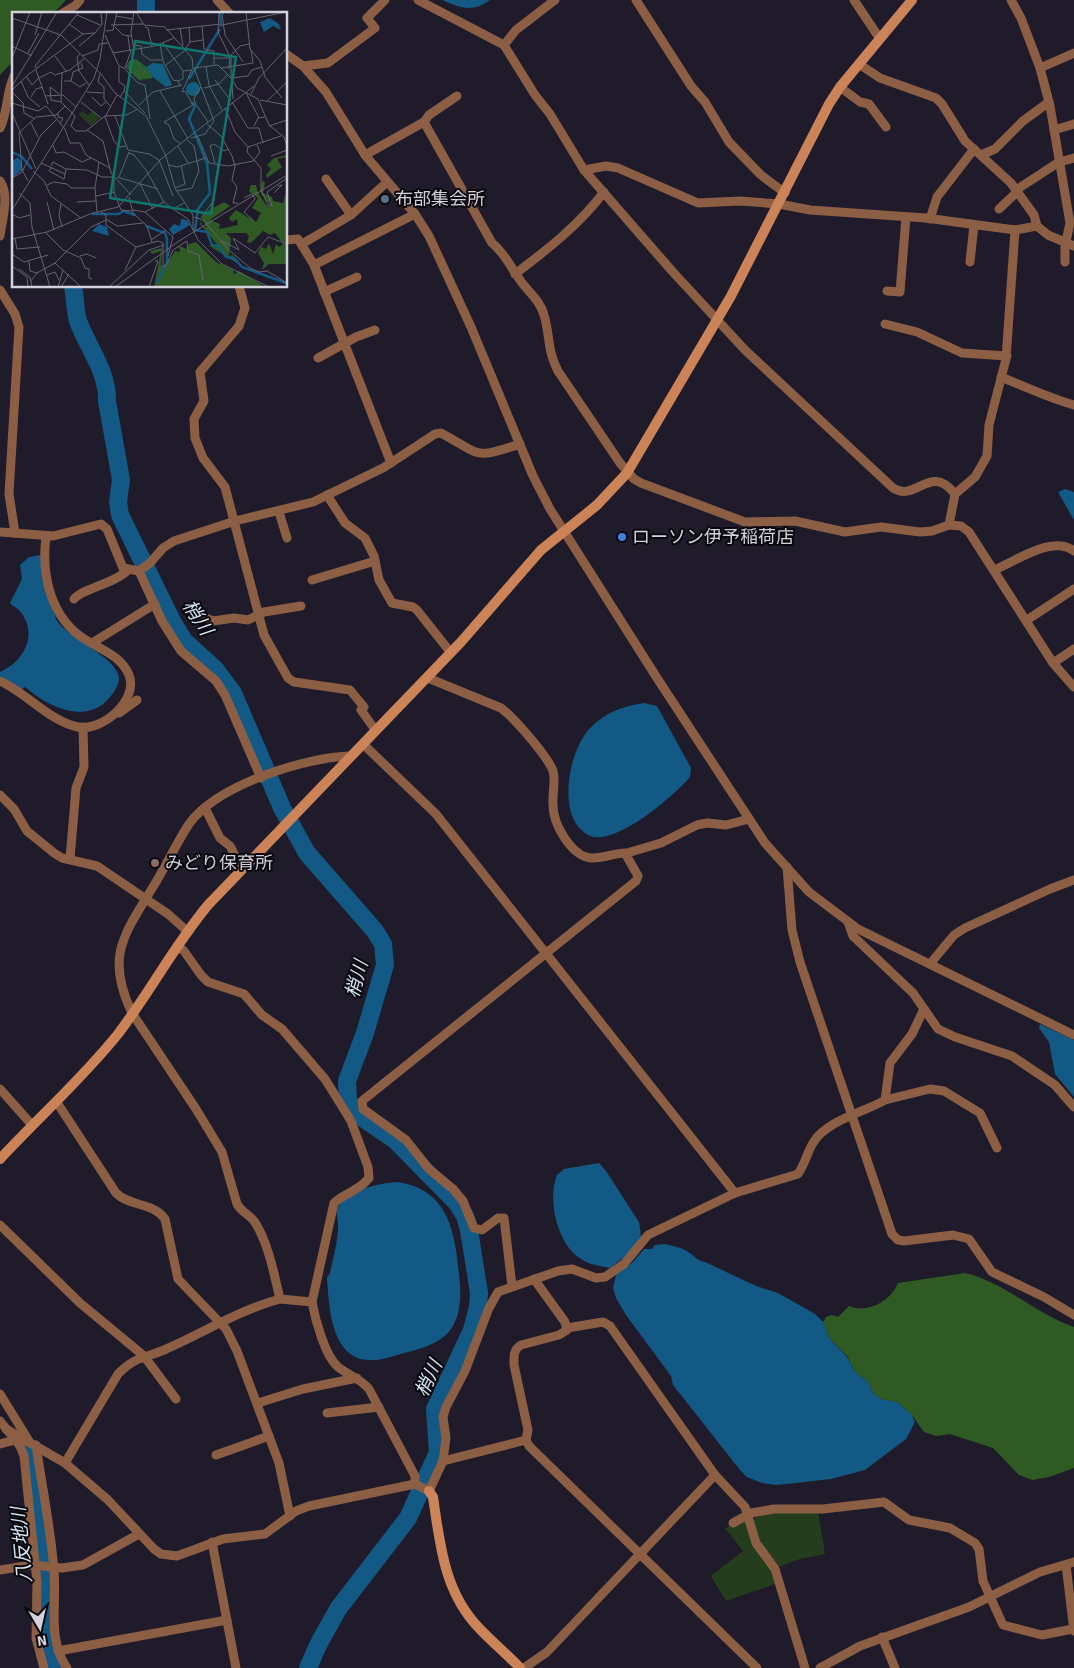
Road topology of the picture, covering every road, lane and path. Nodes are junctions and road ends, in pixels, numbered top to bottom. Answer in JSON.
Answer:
{"nodes":[{"id":1,"x":80,"y":0,"type":"edge"},
{"id":2,"x":217,"y":0,"type":"edge"},
{"id":3,"x":385,"y":0,"type":"edge"},
{"id":4,"x":418,"y":0,"type":"edge"},
{"id":5,"x":555,"y":0,"type":"edge"},
{"id":6,"x":636,"y":0,"type":"edge"},
{"id":7,"x":854,"y":0,"type":"edge"},
{"id":8,"x":912,"y":0,"type":"edge"},
{"id":9,"x":1011,"y":0,"type":"edge"},
{"id":10,"x":64,"y":12,"type":"edge"},
{"id":11,"x":228,"y":12,"type":"edge"},
{"id":12,"x":880,"y":39,"type":"junction"},
{"id":13,"x":504,"y":45,"type":"junction"},
{"id":14,"x":1074,"y":53,"type":"edge"},
{"id":15,"x":288,"y":56,"type":"edge"},
{"id":16,"x":859,"y":64,"type":"junction"},
{"id":17,"x":302,"y":66,"type":"junction"},
{"id":18,"x":1040,"y":68,"type":"junction"},
{"id":19,"x":12,"y":80,"type":"edge"},
{"id":20,"x":840,"y":87,"type":"junction"},
{"id":21,"x":457,"y":96,"type":"dead end"},
{"id":22,"x":1049,"y":102,"type":"junction"},
{"id":23,"x":424,"y":122,"type":"junction"},
{"id":24,"x":1074,"y":124,"type":"edge"},
{"id":25,"x":886,"y":127,"type":"dead end"},
{"id":26,"x":0,"y":128,"type":"edge"},
{"id":27,"x":1054,"y":130,"type":"junction"},
{"id":28,"x":978,"y":152,"type":"junction"},
{"id":29,"x":365,"y":155,"type":"junction"},
{"id":30,"x":1074,"y":158,"type":"edge"},
{"id":31,"x":1059,"y":162,"type":"junction"},
{"id":32,"x":584,"y":170,"type":"junction"},
{"id":33,"x":326,"y":179,"type":"dead end"},
{"id":34,"x":0,"y":181,"type":"edge"},
{"id":35,"x":387,"y":182,"type":"junction"},
{"id":36,"x":1016,"y":191,"type":"junction"},
{"id":37,"x":604,"y":192,"type":"junction"},
{"id":38,"x":785,"y":193,"type":"junction"},
{"id":39,"x":779,"y":204,"type":"junction"},
{"id":40,"x":999,"y":209,"type":"dead end"},
{"id":41,"x":415,"y":214,"type":"junction"},
{"id":42,"x":350,"y":215,"type":"junction"},
{"id":43,"x":906,"y":217,"type":"junction"},
{"id":44,"x":930,"y":219,"type":"junction"},
{"id":45,"x":1072,"y":223,"type":"edge"},
{"id":46,"x":974,"y":226,"type":"junction"},
{"id":47,"x":1037,"y":226,"type":"junction"},
{"id":48,"x":1015,"y":230,"type":"junction"},
{"id":49,"x":0,"y":236,"type":"edge"},
{"id":50,"x":288,"y":240,"type":"edge"},
{"id":51,"x":302,"y":244,"type":"junction"},
{"id":52,"x":1070,"y":244,"type":"edge"},
{"id":53,"x":970,"y":262,"type":"dead end"},
{"id":54,"x":1065,"y":262,"type":"dead end"},
{"id":55,"x":314,"y":265,"type":"junction"},
{"id":56,"x":515,"y":274,"type":"junction"},
{"id":57,"x":358,"y":277,"type":"dead end"},
{"id":58,"x":240,"y":288,"type":"edge"},
{"id":59,"x":0,"y":290,"type":"edge"},
{"id":60,"x":887,"y":291,"type":"dead end"},
{"id":61,"x":324,"y":292,"type":"junction"},
{"id":62,"x":716,"y":322,"type":"junction"},
{"id":63,"x":885,"y":324,"type":"dead end"},
{"id":64,"x":375,"y":330,"type":"dead end"},
{"id":65,"x":344,"y":344,"type":"junction"},
{"id":66,"x":1007,"y":356,"type":"junction"},
{"id":67,"x":318,"y":358,"type":"dead end"},
{"id":68,"x":1001,"y":378,"type":"junction"},
{"id":69,"x":1074,"y":405,"type":"edge"},
{"id":70,"x":520,"y":444,"type":"junction"},
{"id":71,"x":391,"y":463,"type":"junction"},
{"id":72,"x":627,"y":472,"type":"junction"},
{"id":73,"x":955,"y":494,"type":"junction"},
{"id":74,"x":327,"y":495,"type":"junction"},
{"id":75,"x":279,"y":512,"type":"junction"},
{"id":76,"x":235,"y":521,"type":"junction"},
{"id":77,"x":950,"y":525,"type":"junction"},
{"id":78,"x":563,"y":531,"type":"junction"},
{"id":79,"x":0,"y":532,"type":"edge"},
{"id":80,"x":15,"y":533,"type":"junction"},
{"id":81,"x":46,"y":536,"type":"junction"},
{"id":82,"x":287,"y":538,"type":"dead end"},
{"id":83,"x":1074,"y":551,"type":"edge"},
{"id":84,"x":375,"y":561,"type":"junction"},
{"id":85,"x":128,"y":570,"type":"junction"},
{"id":86,"x":994,"y":570,"type":"junction"},
{"id":87,"x":139,"y":571,"type":"junction"},
{"id":88,"x":312,"y":580,"type":"dead end"},
{"id":89,"x":1074,"y":589,"type":"edge"},
{"id":90,"x":74,"y":599,"type":"dead end"},
{"id":91,"x":155,"y":604,"type":"junction"},
{"id":92,"x":301,"y":606,"type":"dead end"},
{"id":93,"x":260,"y":616,"type":"junction"},
{"id":94,"x":203,"y":617,"type":"dead end"},
{"id":95,"x":1027,"y":620,"type":"junction"},
{"id":96,"x":92,"y":643,"type":"junction"},
{"id":97,"x":1074,"y":649,"type":"edge"},
{"id":98,"x":451,"y":653,"type":"junction"},
{"id":99,"x":1053,"y":663,"type":"junction"},
{"id":100,"x":428,"y":678,"type":"junction"},
{"id":101,"x":0,"y":681,"type":"edge"},
{"id":102,"x":1074,"y":687,"type":"edge"},
{"id":103,"x":137,"y":700,"type":"dead end"},
{"id":104,"x":112,"y":717,"type":"junction"},
{"id":105,"x":83,"y":727,"type":"junction"},
{"id":106,"x":376,"y":731,"type":"junction"},
{"id":107,"x":363,"y":744,"type":"junction"},
{"id":108,"x":351,"y":756,"type":"junction"},
{"id":109,"x":266,"y":776,"type":"junction"},
{"id":110,"x":0,"y":795,"type":"edge"},
{"id":111,"x":205,"y":808,"type":"junction"},
{"id":112,"x":749,"y":819,"type":"junction"},
{"id":113,"x":627,"y":853,"type":"junction"},
{"id":114,"x":70,"y":859,"type":"junction"},
{"id":115,"x":788,"y":867,"type":"junction"},
{"id":116,"x":242,"y":870,"type":"junction"},
{"id":117,"x":1074,"y":880,"type":"edge"},
{"id":118,"x":145,"y":898,"type":"junction"},
{"id":119,"x":848,"y":921,"type":"junction"},
{"id":120,"x":187,"y":931,"type":"junction"},
{"id":121,"x":177,"y":946,"type":"junction"},
{"id":122,"x":546,"y":952,"type":"junction"},
{"id":123,"x":930,"y":964,"type":"junction"},
{"id":124,"x":924,"y":1009,"type":"junction"},
{"id":125,"x":132,"y":1013,"type":"junction"},
{"id":126,"x":1074,"y":1035,"type":"edge"},
{"id":127,"x":0,"y":1089,"type":"edge"},
{"id":128,"x":886,"y":1100,"type":"junction"},
{"id":129,"x":56,"y":1101,"type":"junction"},
{"id":130,"x":1074,"y":1107,"type":"edge"},
{"id":131,"x":852,"y":1115,"type":"junction"},
{"id":132,"x":32,"y":1124,"type":"junction"},
{"id":133,"x":997,"y":1148,"type":"dead end"},
{"id":134,"x":0,"y":1159,"type":"edge"},
{"id":135,"x":735,"y":1193,"type":"junction"},
{"id":136,"x":0,"y":1225,"type":"edge"},
{"id":137,"x":534,"y":1279,"type":"junction"},
{"id":138,"x":512,"y":1286,"type":"junction"},
{"id":139,"x":280,"y":1299,"type":"junction"},
{"id":140,"x":312,"y":1302,"type":"junction"},
{"id":141,"x":1074,"y":1315,"type":"edge"},
{"id":142,"x":220,"y":1323,"type":"junction"},
{"id":143,"x":567,"y":1328,"type":"junction"},
{"id":144,"x":144,"y":1356,"type":"junction"},
{"id":145,"x":357,"y":1378,"type":"junction"},
{"id":146,"x":0,"y":1394,"type":"edge"},
{"id":147,"x":176,"y":1399,"type":"dead end"},
{"id":148,"x":258,"y":1403,"type":"junction"},
{"id":149,"x":379,"y":1407,"type":"junction"},
{"id":150,"x":326,"y":1413,"type":"dead end"},
{"id":151,"x":0,"y":1421,"type":"edge"},
{"id":152,"x":6,"y":1429,"type":"junction"},
{"id":153,"x":269,"y":1436,"type":"junction"},
{"id":154,"x":15,"y":1440,"type":"junction"},
{"id":155,"x":526,"y":1440,"type":"junction"},
{"id":156,"x":33,"y":1443,"type":"junction"},
{"id":157,"x":0,"y":1444,"type":"edge"},
{"id":158,"x":216,"y":1454,"type":"dead end"},
{"id":159,"x":443,"y":1461,"type":"junction"},
{"id":160,"x":65,"y":1463,"type":"junction"},
{"id":161,"x":715,"y":1475,"type":"junction"},
{"id":162,"x":416,"y":1484,"type":"junction"},
{"id":163,"x":428,"y":1490,"type":"junction"},
{"id":164,"x":748,"y":1515,"type":"junction"},
{"id":165,"x":290,"y":1516,"type":"junction"},
{"id":166,"x":732,"y":1523,"type":"dead end"},
{"id":167,"x":139,"y":1534,"type":"junction"},
{"id":168,"x":212,"y":1542,"type":"junction"},
{"id":169,"x":640,"y":1554,"type":"junction"},
{"id":170,"x":1070,"y":1563,"type":"edge"},
{"id":171,"x":35,"y":1566,"type":"junction"},
{"id":172,"x":54,"y":1567,"type":"junction"},
{"id":173,"x":0,"y":1570,"type":"edge"},
{"id":174,"x":991,"y":1597,"type":"junction"},
{"id":175,"x":227,"y":1620,"type":"junction"},
{"id":176,"x":1074,"y":1630,"type":"edge"},
{"id":177,"x":882,"y":1637,"type":"junction"},
{"id":178,"x":58,"y":1651,"type":"junction"},
{"id":179,"x":44,"y":1668,"type":"edge"},
{"id":180,"x":67,"y":1668,"type":"edge"},
{"id":181,"x":236,"y":1668,"type":"edge"},
{"id":182,"x":522,"y":1668,"type":"edge"},
{"id":183,"x":757,"y":1668,"type":"edge"},
{"id":184,"x":805,"y":1668,"type":"edge"},
{"id":185,"x":820,"y":1668,"type":"edge"},
{"id":186,"x":895,"y":1668,"type":"edge"}],
"edges":[{"from":1,"to":10,"type":"street"},
{"from":2,"to":11,"type":"street"},
{"from":3,"to":17,"type":"street"},
{"from":4,"to":13,"type":"street"},
{"from":5,"to":13,"type":"street"},
{"from":6,"to":38,"type":"street"},
{"from":7,"to":12,"type":"street"},
{"from":8,"to":12,"type":"street"},
{"from":9,"to":18,"type":"street"},
{"from":12,"to":16,"type":"street"},
{"from":13,"to":32,"type":"street"},
{"from":14,"to":18,"type":"street"},
{"from":15,"to":17,"type":"street"},
{"from":16,"to":20,"type":"street"},
{"from":16,"to":28,"type":"street"},
{"from":17,"to":29,"type":"street"},
{"from":18,"to":22,"type":"street"},
{"from":19,"to":26,"type":"street"},
{"from":20,"to":25,"type":"street"},
{"from":20,"to":38,"type":"street"},
{"from":21,"to":23,"type":"street"},
{"from":22,"to":27,"type":"street"},
{"from":22,"to":28,"type":"street"},
{"from":23,"to":29,"type":"street"},
{"from":23,"to":56,"type":"street"},
{"from":24,"to":27,"type":"street"},
{"from":27,"to":31,"type":"street"},
{"from":28,"to":36,"type":"street"},
{"from":28,"to":44,"type":"street"},
{"from":29,"to":35,"type":"street"},
{"from":30,"to":31,"type":"street"},
{"from":31,"to":36,"type":"street"},
{"from":31,"to":45,"type":"street"},
{"from":32,"to":37,"type":"street"},
{"from":32,"to":39,"type":"street"},
{"from":33,"to":42,"type":"street"},
{"from":34,"to":49,"type":"street"},
{"from":35,"to":41,"type":"street"},
{"from":35,"to":42,"type":"street"},
{"from":36,"to":40,"type":"street"},
{"from":36,"to":47,"type":"street"},
{"from":37,"to":56,"type":"street"},
{"from":37,"to":62,"type":"street"},
{"from":38,"to":39,"type":"street"},
{"from":39,"to":43,"type":"street"},
{"from":39,"to":62,"type":"street"},
{"from":41,"to":55,"type":"street"},
{"from":41,"to":70,"type":"street"},
{"from":42,"to":51,"type":"street"},
{"from":43,"to":44,"type":"street"},
{"from":43,"to":60,"type":"street"},
{"from":44,"to":46,"type":"street"},
{"from":45,"to":52,"type":"street"},
{"from":46,"to":48,"type":"street"},
{"from":46,"to":53,"type":"street"},
{"from":47,"to":48,"type":"street"},
{"from":47,"to":52,"type":"street"},
{"from":48,"to":66,"type":"street"},
{"from":50,"to":51,"type":"street"},
{"from":51,"to":55,"type":"street"},
{"from":52,"to":54,"type":"street"},
{"from":55,"to":61,"type":"street"},
{"from":56,"to":72,"type":"street"},
{"from":57,"to":61,"type":"street"},
{"from":58,"to":76,"type":"street"},
{"from":59,"to":80,"type":"street"},
{"from":61,"to":65,"type":"street"},
{"from":62,"to":72,"type":"street"},
{"from":62,"to":73,"type":"street"},
{"from":63,"to":66,"type":"street"},
{"from":64,"to":65,"type":"street"},
{"from":65,"to":67,"type":"street"},
{"from":65,"to":71,"type":"street"},
{"from":66,"to":68,"type":"street"},
{"from":68,"to":69,"type":"street"},
{"from":68,"to":73,"type":"street"},
{"from":70,"to":71,"type":"street"},
{"from":70,"to":78,"type":"street"},
{"from":71,"to":74,"type":"street"},
{"from":72,"to":77,"type":"street"},
{"from":72,"to":78,"type":"street"},
{"from":73,"to":77,"type":"street"},
{"from":74,"to":75,"type":"street"},
{"from":74,"to":84,"type":"street"},
{"from":75,"to":76,"type":"street"},
{"from":75,"to":82,"type":"street"},
{"from":76,"to":87,"type":"street"},
{"from":76,"to":93,"type":"street"},
{"from":77,"to":86,"type":"street"},
{"from":78,"to":98,"type":"street"},
{"from":78,"to":112,"type":"street"},
{"from":79,"to":80,"type":"street"},
{"from":80,"to":81,"type":"street"},
{"from":81,"to":85,"type":"street"},
{"from":81,"to":96,"type":"street"},
{"from":83,"to":86,"type":"street"},
{"from":84,"to":88,"type":"street"},
{"from":84,"to":98,"type":"street"},
{"from":85,"to":87,"type":"street"},
{"from":85,"to":90,"type":"street"},
{"from":86,"to":95,"type":"street"},
{"from":87,"to":91,"type":"street"},
{"from":89,"to":95,"type":"street"},
{"from":91,"to":96,"type":"street"},
{"from":91,"to":109,"type":"street"},
{"from":92,"to":93,"type":"street"},
{"from":93,"to":94,"type":"street"},
{"from":93,"to":106,"type":"street"},
{"from":95,"to":99,"type":"street"},
{"from":96,"to":104,"type":"street"},
{"from":97,"to":99,"type":"street"},
{"from":98,"to":100,"type":"street"},
{"from":99,"to":102,"type":"street"},
{"from":100,"to":106,"type":"street"},
{"from":100,"to":113,"type":"street"},
{"from":101,"to":105,"type":"street"},
{"from":103,"to":104,"type":"street"},
{"from":104,"to":105,"type":"street"},
{"from":105,"to":114,"type":"street"},
{"from":106,"to":107,"type":"street"},
{"from":107,"to":108,"type":"street"},
{"from":107,"to":122,"type":"street"},
{"from":108,"to":109,"type":"street"},
{"from":108,"to":116,"type":"street"},
{"from":109,"to":111,"type":"street"},
{"from":110,"to":114,"type":"street"},
{"from":111,"to":116,"type":"street"},
{"from":111,"to":118,"type":"street"},
{"from":112,"to":113,"type":"street"},
{"from":112,"to":115,"type":"street"},
{"from":113,"to":122,"type":"street"},
{"from":114,"to":118,"type":"street"},
{"from":115,"to":119,"type":"street"},
{"from":115,"to":131,"type":"street"},
{"from":116,"to":120,"type":"street"},
{"from":117,"to":123,"type":"street"},
{"from":118,"to":120,"type":"street"},
{"from":118,"to":125,"type":"street"},
{"from":119,"to":123,"type":"street"},
{"from":119,"to":124,"type":"street"},
{"from":120,"to":121,"type":"street"},
{"from":121,"to":125,"type":"street"},
{"from":121,"to":140,"type":"street"},
{"from":122,"to":135,"type":"street"},
{"from":122,"to":138,"type":"street"},
{"from":123,"to":126,"type":"street"},
{"from":124,"to":128,"type":"street"},
{"from":124,"to":130,"type":"street"},
{"from":125,"to":129,"type":"street"},
{"from":125,"to":139,"type":"street"},
{"from":127,"to":132,"type":"street"},
{"from":128,"to":131,"type":"street"},
{"from":128,"to":133,"type":"street"},
{"from":129,"to":132,"type":"street"},
{"from":129,"to":142,"type":"street"},
{"from":131,"to":135,"type":"street"},
{"from":131,"to":141,"type":"street"},
{"from":132,"to":134,"type":"street"},
{"from":135,"to":137,"type":"street"},
{"from":136,"to":144,"type":"street"},
{"from":137,"to":138,"type":"street"},
{"from":137,"to":143,"type":"street"},
{"from":138,"to":159,"type":"street"},
{"from":139,"to":140,"type":"street"},
{"from":139,"to":142,"type":"street"},
{"from":140,"to":145,"type":"street"},
{"from":142,"to":144,"type":"street"},
{"from":142,"to":148,"type":"street"},
{"from":143,"to":155,"type":"street"},
{"from":143,"to":161,"type":"street"},
{"from":144,"to":147,"type":"street"},
{"from":144,"to":160,"type":"street"},
{"from":145,"to":148,"type":"street"},
{"from":145,"to":149,"type":"street"},
{"from":146,"to":156,"type":"street"},
{"from":148,"to":153,"type":"street"},
{"from":149,"to":150,"type":"street"},
{"from":149,"to":162,"type":"street"},
{"from":151,"to":152,"type":"street"},
{"from":152,"to":154,"type":"street"},
{"from":152,"to":156,"type":"street"},
{"from":153,"to":158,"type":"street"},
{"from":153,"to":165,"type":"street"},
{"from":154,"to":157,"type":"street"},
{"from":154,"to":171,"type":"street"},
{"from":155,"to":159,"type":"street"},
{"from":155,"to":169,"type":"street"},
{"from":156,"to":160,"type":"street"},
{"from":156,"to":172,"type":"street"},
{"from":159,"to":163,"type":"street"},
{"from":160,"to":167,"type":"street"},
{"from":161,"to":164,"type":"street"},
{"from":161,"to":169,"type":"street"},
{"from":162,"to":163,"type":"street"},
{"from":162,"to":165,"type":"street"},
{"from":163,"to":182,"type":"street"},
{"from":164,"to":166,"type":"street"},
{"from":164,"to":174,"type":"street"},
{"from":164,"to":184,"type":"street"},
{"from":165,"to":168,"type":"street"},
{"from":167,"to":168,"type":"street"},
{"from":167,"to":172,"type":"street"},
{"from":168,"to":175,"type":"street"},
{"from":169,"to":182,"type":"street"},
{"from":169,"to":183,"type":"street"},
{"from":170,"to":174,"type":"street"},
{"from":170,"to":176,"type":"street"},
{"from":171,"to":172,"type":"street"},
{"from":171,"to":173,"type":"street"},
{"from":171,"to":179,"type":"street"},
{"from":172,"to":178,"type":"street"},
{"from":174,"to":176,"type":"street"},
{"from":174,"to":177,"type":"street"},
{"from":175,"to":178,"type":"street"},
{"from":175,"to":181,"type":"street"},
{"from":177,"to":185,"type":"street"},
{"from":177,"to":186,"type":"street"},
{"from":178,"to":180,"type":"street"}]}
